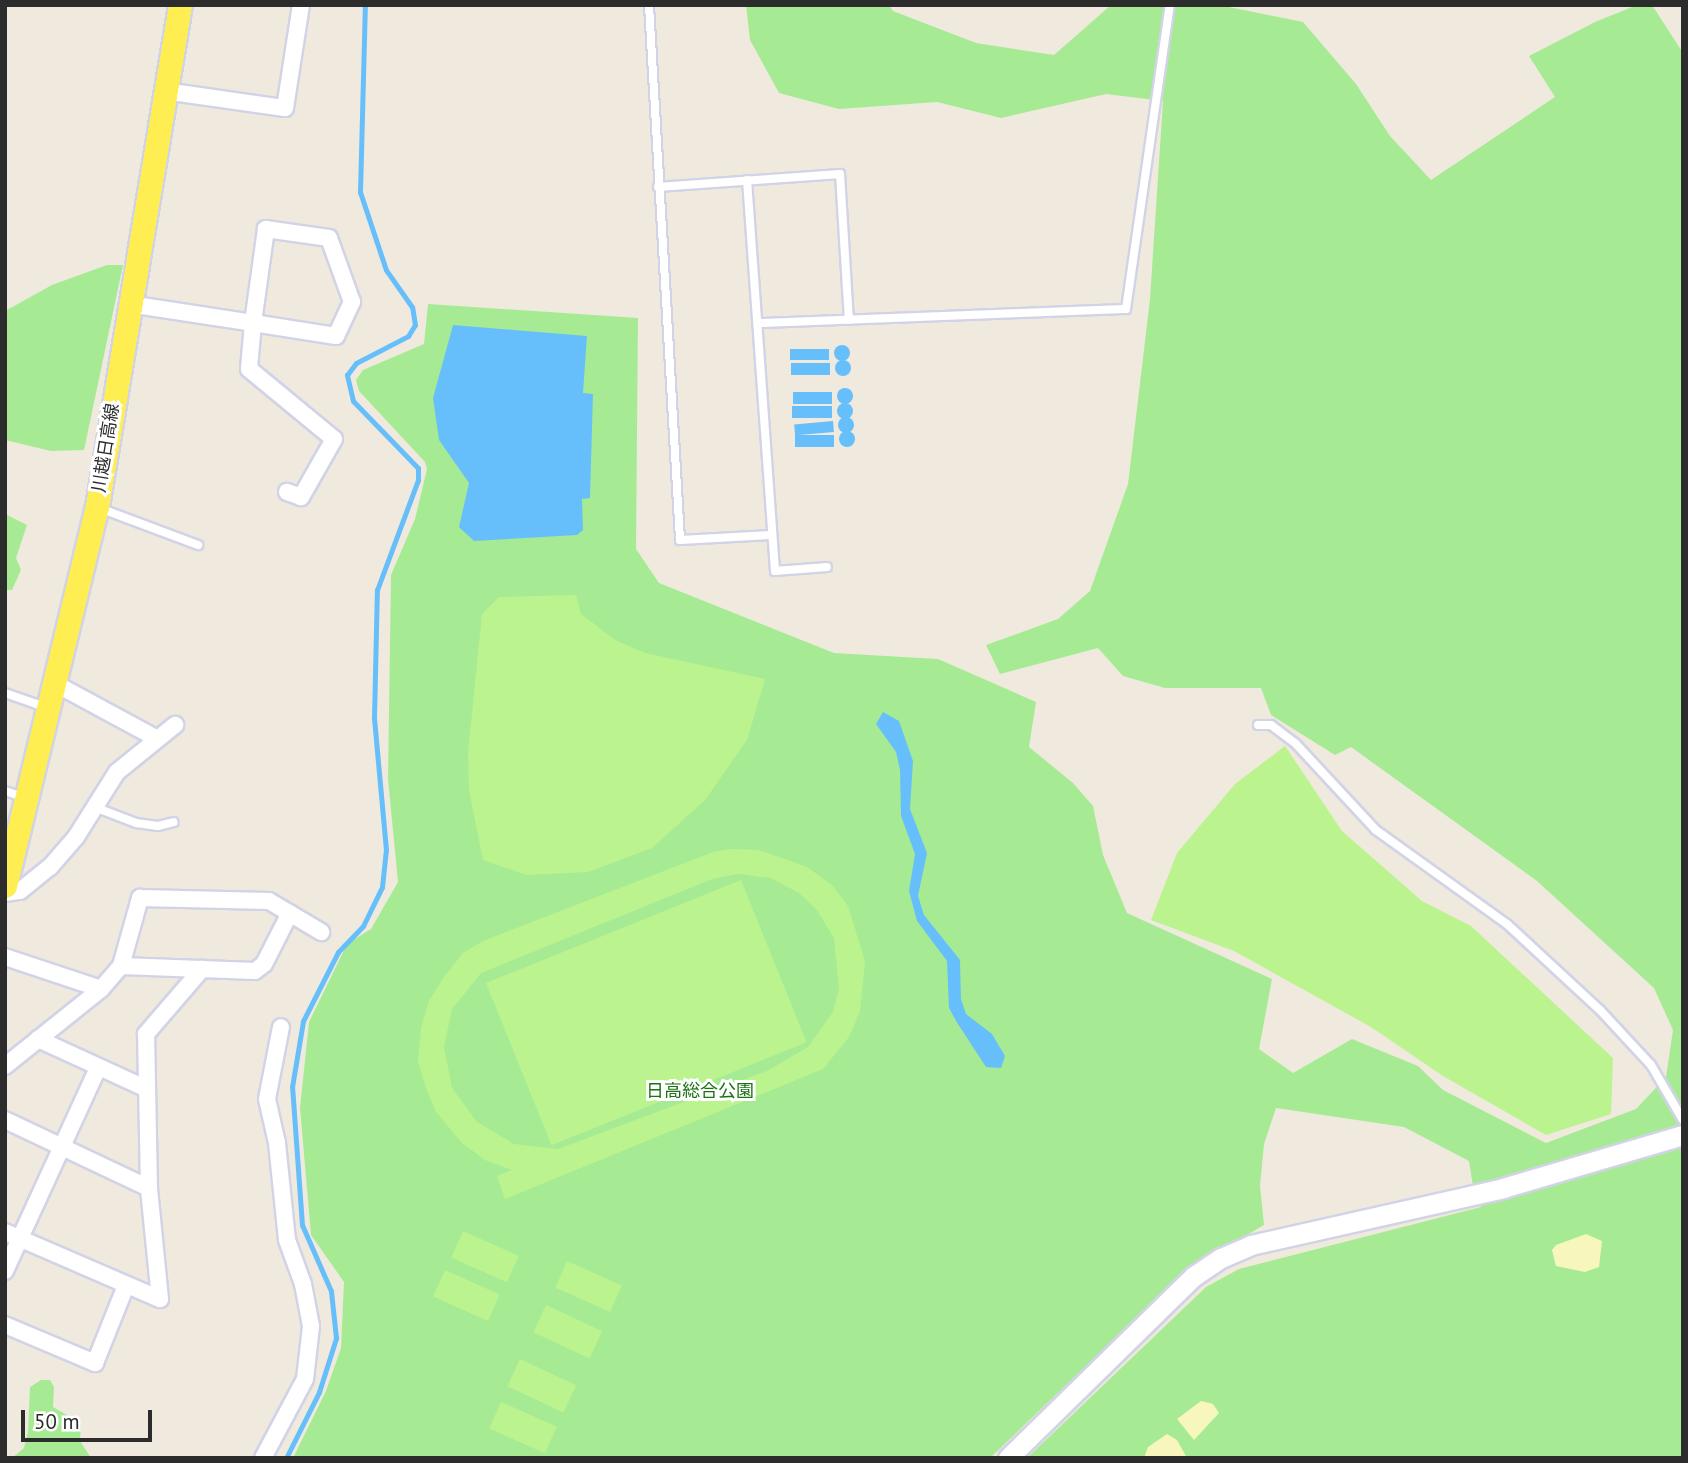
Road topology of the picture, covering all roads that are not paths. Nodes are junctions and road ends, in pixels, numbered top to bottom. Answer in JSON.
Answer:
{"nodes":[{"id":1,"x":180,"y":5,"type":"edge"},
{"id":2,"x":301,"y":5,"type":"edge"},
{"id":3,"x":649,"y":5,"type":"edge"},
{"id":4,"x":1170,"y":5,"type":"edge"},
{"id":5,"x":165,"y":91,"type":"junction"},
{"id":6,"x":747,"y":180,"type":"junction"},
{"id":7,"x":658,"y":187,"type":"junction"},
{"id":8,"x":129,"y":304,"type":"junction"},
{"id":9,"x":849,"y":320,"type":"junction"},
{"id":10,"x":253,"y":323,"type":"junction"},
{"id":11,"x":760,"y":323,"type":"junction"},
{"id":12,"x":287,"y":492,"type":"dead end"},
{"id":13,"x":97,"y":507,"type":"junction"},
{"id":14,"x":771,"y":535,"type":"junction"},
{"id":15,"x":198,"y":545,"type":"dead end"},
{"id":16,"x":827,"y":567,"type":"dead end"},
{"id":17,"x":56,"y":684,"type":"junction"},
{"id":18,"x":5,"y":693,"type":"edge"},
{"id":19,"x":50,"y":709,"type":"junction"},
{"id":20,"x":175,"y":724,"type":"dead end"},
{"id":21,"x":1258,"y":725,"type":"dead end"},
{"id":22,"x":156,"y":737,"type":"junction"},
{"id":23,"x":15,"y":795,"type":"edge"},
{"id":24,"x":97,"y":808,"type":"junction"},
{"id":25,"x":174,"y":822,"type":"dead end"},
{"id":26,"x":6,"y":884,"type":"edge"},
{"id":27,"x":290,"y":913,"type":"junction"},
{"id":28,"x":321,"y":932,"type":"dead end"},
{"id":29,"x":5,"y":957,"type":"edge"},
{"id":30,"x":121,"y":966,"type":"junction"},
{"id":31,"x":202,"y":970,"type":"junction"},
{"id":32,"x":101,"y":989,"type":"junction"},
{"id":33,"x":281,"y":1027,"type":"dead end"},
{"id":34,"x":38,"y":1039,"type":"junction"},
{"id":35,"x":5,"y":1066,"type":"edge"},
{"id":36,"x":98,"y":1068,"type":"junction"},
{"id":37,"x":147,"y":1089,"type":"junction"},
{"id":38,"x":5,"y":1120,"type":"edge"},
{"id":39,"x":1683,"y":1120,"type":"edge"},
{"id":40,"x":1683,"y":1135,"type":"edge"},
{"id":41,"x":62,"y":1147,"type":"junction"},
{"id":42,"x":149,"y":1188,"type":"junction"},
{"id":43,"x":13,"y":1236,"type":"edge"},
{"id":44,"x":5,"y":1271,"type":"edge"},
{"id":45,"x":125,"y":1288,"type":"junction"},
{"id":46,"x":5,"y":1325,"type":"edge"},
{"id":47,"x":263,"y":1458,"type":"edge"},
{"id":48,"x":1008,"y":1458,"type":"edge"}],
"edges":[{"from":1,"to":5,"type":"main road","name":"川越日高線"},
{"from":2,"to":5,"type":"street"},
{"from":3,"to":7,"type":"lane"},
{"from":4,"to":9,"type":"lane"},
{"from":5,"to":8,"type":"main road","name":"川越日高線"},
{"from":6,"to":7,"type":"lane"},
{"from":6,"to":9,"type":"lane"},
{"from":6,"to":11,"type":"lane"},
{"from":7,"to":14,"type":"lane"},
{"from":8,"to":10,"type":"street"},
{"from":8,"to":13,"type":"main road","name":"川越日高線"},
{"from":9,"to":11,"type":"lane"},
{"from":10,"to":10,"type":"street"},
{"from":10,"to":12,"type":"street"},
{"from":11,"to":14,"type":"lane"},
{"from":13,"to":15,"type":"lane"},
{"from":13,"to":17,"type":"main road","name":"川越日高線"},
{"from":14,"to":16,"type":"lane"},
{"from":17,"to":19,"type":"main road","name":"川越日高線"},
{"from":17,"to":22,"type":"street"},
{"from":18,"to":19,"type":"lane"},
{"from":19,"to":23,"type":"main road","name":"川越日高線"},
{"from":20,"to":22,"type":"street"},
{"from":21,"to":39,"type":"lane"},
{"from":22,"to":24,"type":"street"},
{"from":23,"to":26,"type":"main road","name":"川越日高線"},
{"from":24,"to":25,"type":"lane"},
{"from":24,"to":26,"type":"street"},
{"from":27,"to":28,"type":"street"},
{"from":27,"to":30,"type":"street"},
{"from":27,"to":31,"type":"street"},
{"from":29,"to":32,"type":"street"},
{"from":30,"to":31,"type":"street"},
{"from":30,"to":32,"type":"street"},
{"from":31,"to":37,"type":"street"},
{"from":32,"to":34,"type":"street"},
{"from":33,"to":47,"type":"street"},
{"from":34,"to":35,"type":"street"},
{"from":34,"to":36,"type":"street"},
{"from":36,"to":37,"type":"street"},
{"from":36,"to":41,"type":"street"},
{"from":37,"to":42,"type":"street"},
{"from":38,"to":41,"type":"street"},
{"from":40,"to":48,"type":"street"},
{"from":41,"to":42,"type":"street"},
{"from":41,"to":43,"type":"street"},
{"from":42,"to":45,"type":"street"},
{"from":43,"to":44,"type":"street"},
{"from":43,"to":45,"type":"street"},
{"from":45,"to":46,"type":"street"}]}
